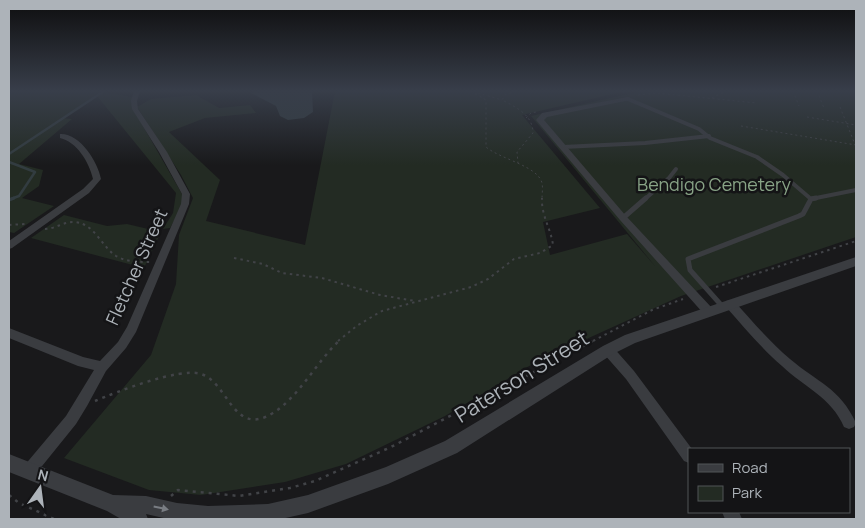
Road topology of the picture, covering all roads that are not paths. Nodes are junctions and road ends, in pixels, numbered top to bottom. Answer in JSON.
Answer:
{"nodes":[{"id":1,"x":139,"y":116,"type":"edge"},
{"id":2,"x":544,"y":116,"type":"edge"},
{"id":3,"x":667,"y":116,"type":"edge"},
{"id":4,"x":63,"y":136,"type":"dead end"},
{"id":5,"x":709,"y":136,"type":"junction"},
{"id":6,"x":562,"y":147,"type":"junction"},
{"id":7,"x":676,"y":169,"type":"dead end"},
{"id":8,"x":856,"y":190,"type":"edge"},
{"id":9,"x":811,"y":199,"type":"junction"},
{"id":10,"x":623,"y":218,"type":"junction"},
{"id":11,"x":9,"y":246,"type":"edge"},
{"id":12,"x":856,"y":261,"type":"edge"},
{"id":13,"x":720,"y":307,"type":"junction"},
{"id":14,"x":9,"y":333,"type":"edge"},
{"id":15,"x":608,"y":350,"type":"junction"},
{"id":16,"x":102,"y":367,"type":"junction"},
{"id":17,"x":849,"y":423,"type":"dead end"},
{"id":18,"x":688,"y":455,"type":"edge"},
{"id":19,"x":9,"y":463,"type":"edge"},
{"id":20,"x":29,"y":471,"type":"junction"},
{"id":21,"x":113,"y":504,"type":"junction"},
{"id":22,"x":308,"y":504,"type":"junction"},
{"id":23,"x":208,"y":516,"type":"edge"},
{"id":24,"x":136,"y":518,"type":"edge"},
{"id":25,"x":277,"y":519,"type":"edge"}],
"edges":[{"from":1,"to":16,"type":"street","name":"Fletcher Street"},
{"from":2,"to":6,"type":"street"},
{"from":3,"to":5,"type":"lane"},
{"from":4,"to":11,"type":"street"},
{"from":5,"to":6,"type":"lane"},
{"from":5,"to":9,"type":"lane"},
{"from":6,"to":10,"type":"street"},
{"from":7,"to":10,"type":"lane"},
{"from":8,"to":9,"type":"lane"},
{"from":9,"to":13,"type":"lane"},
{"from":10,"to":13,"type":"street"},
{"from":12,"to":13,"type":"street","name":"Paterson Street"},
{"from":13,"to":15,"type":"street","name":"Paterson Street"},
{"from":13,"to":17,"type":"street"},
{"from":14,"to":16,"type":"street"},
{"from":15,"to":18,"type":"street"},
{"from":15,"to":22,"type":"street","name":"Paterson Street"},
{"from":16,"to":20,"type":"street","name":"Fletcher Street"},
{"from":19,"to":20,"type":"street"},
{"from":20,"to":21,"type":"street"},
{"from":21,"to":23,"type":"street","name":"Paterson Street","one_way":true},
{"from":21,"to":24,"type":"street"},
{"from":22,"to":23,"type":"street","name":"Paterson Street"},
{"from":22,"to":25,"type":"street"}]}
